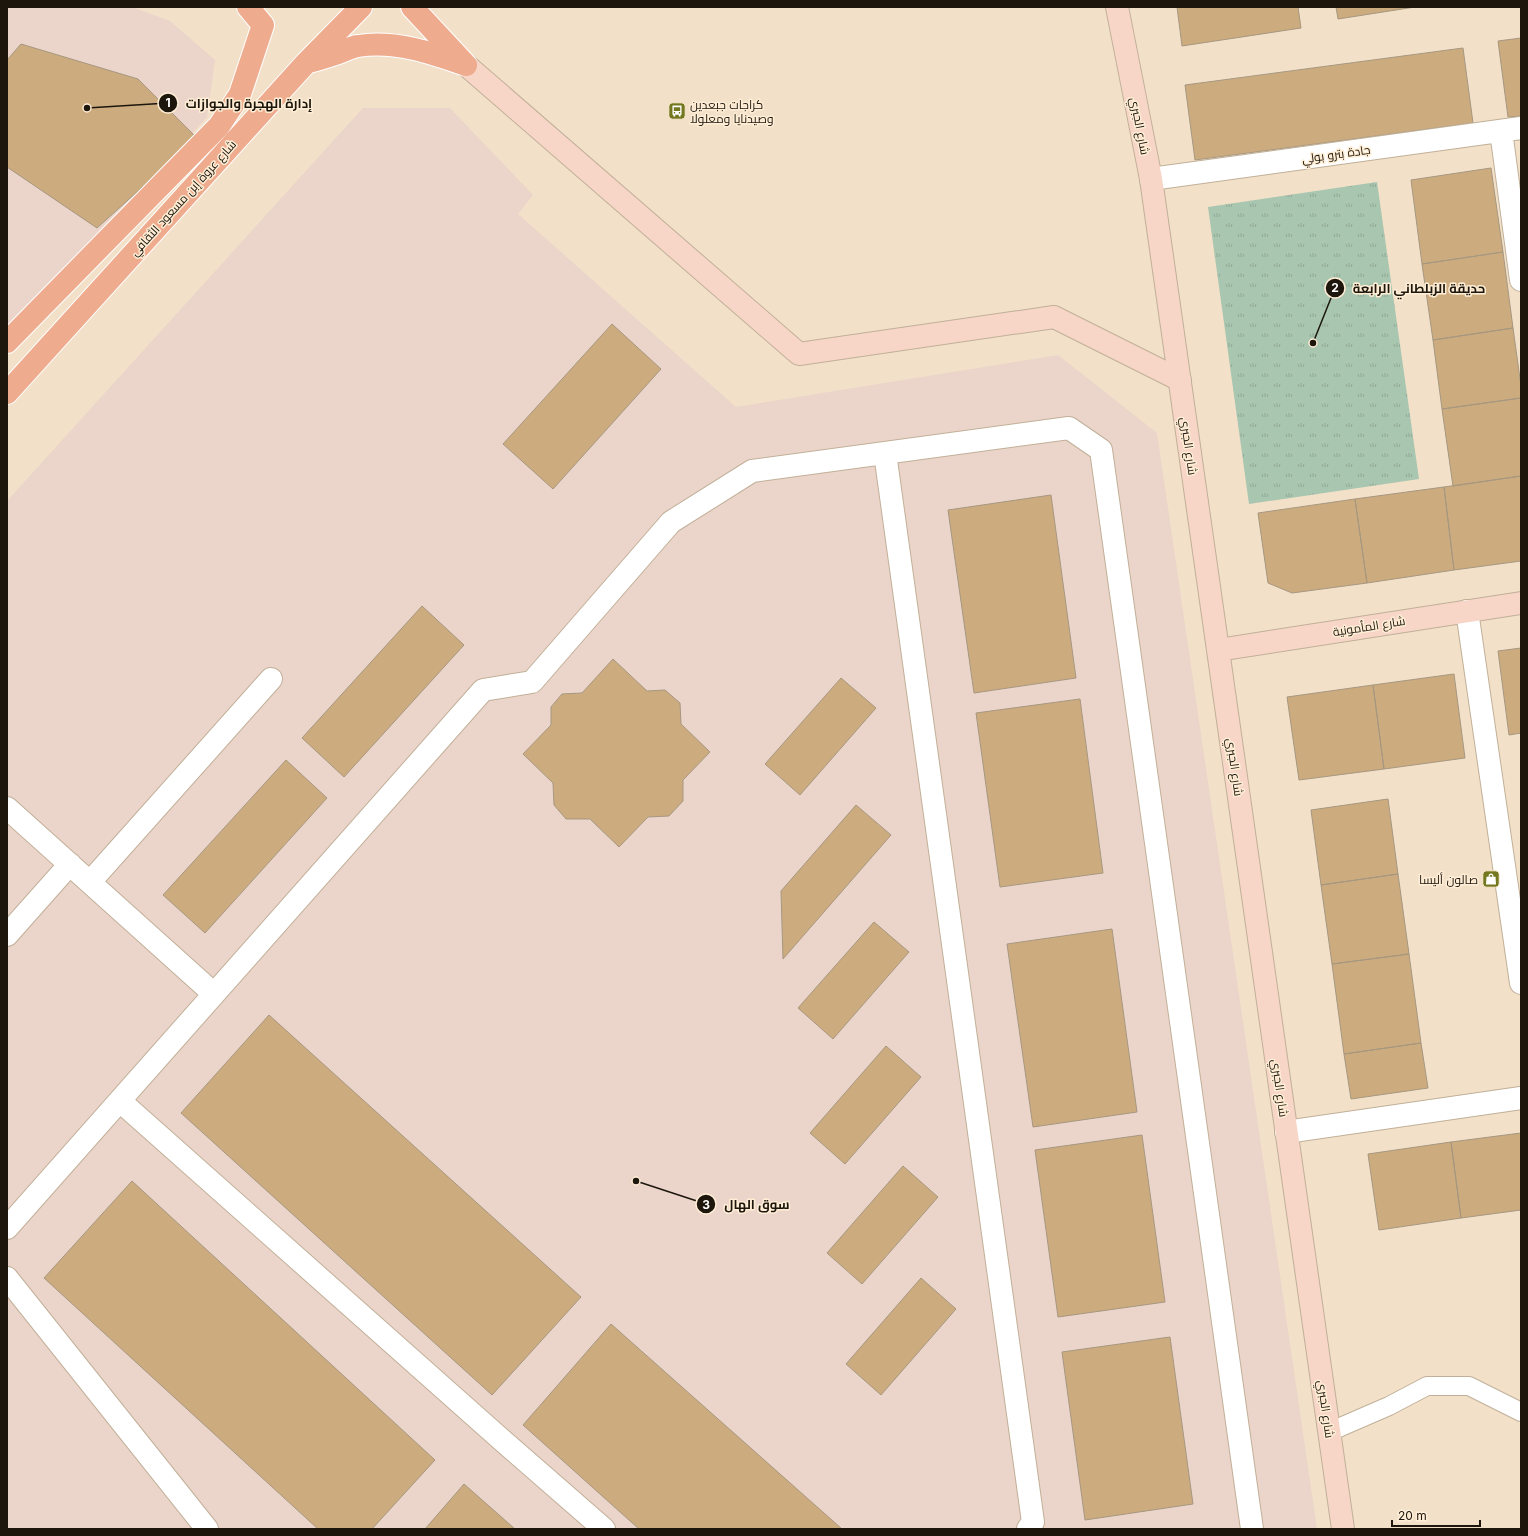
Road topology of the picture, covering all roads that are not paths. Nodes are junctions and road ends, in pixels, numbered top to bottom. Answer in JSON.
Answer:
{"nodes":[{"id":1,"x":248,"y":7,"type":"edge"},
{"id":2,"x":361,"y":7,"type":"edge"},
{"id":3,"x":412,"y":7,"type":"edge"},
{"id":4,"x":1116,"y":7,"type":"edge"},
{"id":5,"x":306,"y":63,"type":"junction"},
{"id":6,"x":466,"y":65,"type":"junction"},
{"id":7,"x":1511,"y":130,"type":"edge"},
{"id":8,"x":1151,"y":179,"type":"junction"},
{"id":9,"x":1521,"y":280,"type":"edge"},
{"id":10,"x":7,"y":342,"type":"edge"},
{"id":11,"x":1180,"y":380,"type":"junction"},
{"id":12,"x":7,"y":393,"type":"edge"},
{"id":13,"x":885,"y":453,"type":"junction"},
{"id":14,"x":1521,"y":603,"type":"edge"},
{"id":15,"x":1467,"y":611,"type":"junction"},
{"id":16,"x":1218,"y":650,"type":"junction"},
{"id":17,"x":271,"y":679,"type":"dead end"},
{"id":18,"x":7,"y":808,"type":"edge"},
{"id":19,"x":70,"y":864,"type":"junction"},
{"id":20,"x":90,"y":882,"type":"junction"},
{"id":21,"x":7,"y":935,"type":"edge"},
{"id":22,"x":1521,"y":983,"type":"edge"},
{"id":23,"x":214,"y":994,"type":"junction"},
{"id":24,"x":1521,"y":1098,"type":"edge"},
{"id":25,"x":120,"y":1101,"type":"junction"},
{"id":26,"x":1286,"y":1132,"type":"junction"},
{"id":27,"x":7,"y":1228,"type":"edge"},
{"id":28,"x":7,"y":1278,"type":"edge"},
{"id":29,"x":1521,"y":1412,"type":"edge"},
{"id":30,"x":1329,"y":1432,"type":"junction"},
{"id":31,"x":207,"y":1529,"type":"edge"},
{"id":32,"x":604,"y":1529,"type":"edge"},
{"id":33,"x":1028,"y":1529,"type":"edge"},
{"id":34,"x":1252,"y":1529,"type":"edge"},
{"id":35,"x":1343,"y":1529,"type":"edge"}],
"edges":[{"from":1,"to":10,"type":"main road","name":"شارع عروة إبن مسعود الثقافي"},
{"from":2,"to":5,"type":"main road","name":"شارع عروة إبن مسعود الثقافي"},
{"from":3,"to":6,"type":"main road"},
{"from":4,"to":8,"type":"main road","name":"شارع الجبري"},
{"from":5,"to":6,"type":"main road"},
{"from":5,"to":12,"type":"main road","name":"شارع عروة إبن مسعود الثقافي"},
{"from":6,"to":11,"type":"main road"},
{"from":7,"to":8,"type":"street","name":"جادة بترو بولي"},
{"from":7,"to":9,"type":"street"},
{"from":8,"to":11,"type":"main road","name":"شارع الجبري"},
{"from":11,"to":16,"type":"main road","name":"شارع الجبري"},
{"from":13,"to":23,"type":"street"},
{"from":13,"to":33,"type":"street"},
{"from":13,"to":34,"type":"street"},
{"from":14,"to":15,"type":"main road","name":"شارع المأمونية"},
{"from":15,"to":16,"type":"main road","name":"شارع المأمونية"},
{"from":15,"to":22,"type":"street"},
{"from":16,"to":26,"type":"main road","name":"شارع الجبري"},
{"from":17,"to":20,"type":"street"},
{"from":18,"to":19,"type":"street"},
{"from":19,"to":20,"type":"street"},
{"from":19,"to":21,"type":"street"},
{"from":20,"to":23,"type":"street"},
{"from":23,"to":25,"type":"street"},
{"from":24,"to":26,"type":"street"},
{"from":25,"to":27,"type":"street"},
{"from":25,"to":32,"type":"street"},
{"from":26,"to":30,"type":"main road","name":"شارع الجبري"},
{"from":28,"to":31,"type":"street"},
{"from":29,"to":30,"type":"lane"},
{"from":30,"to":35,"type":"main road","name":"شارع الجبري"}]}
